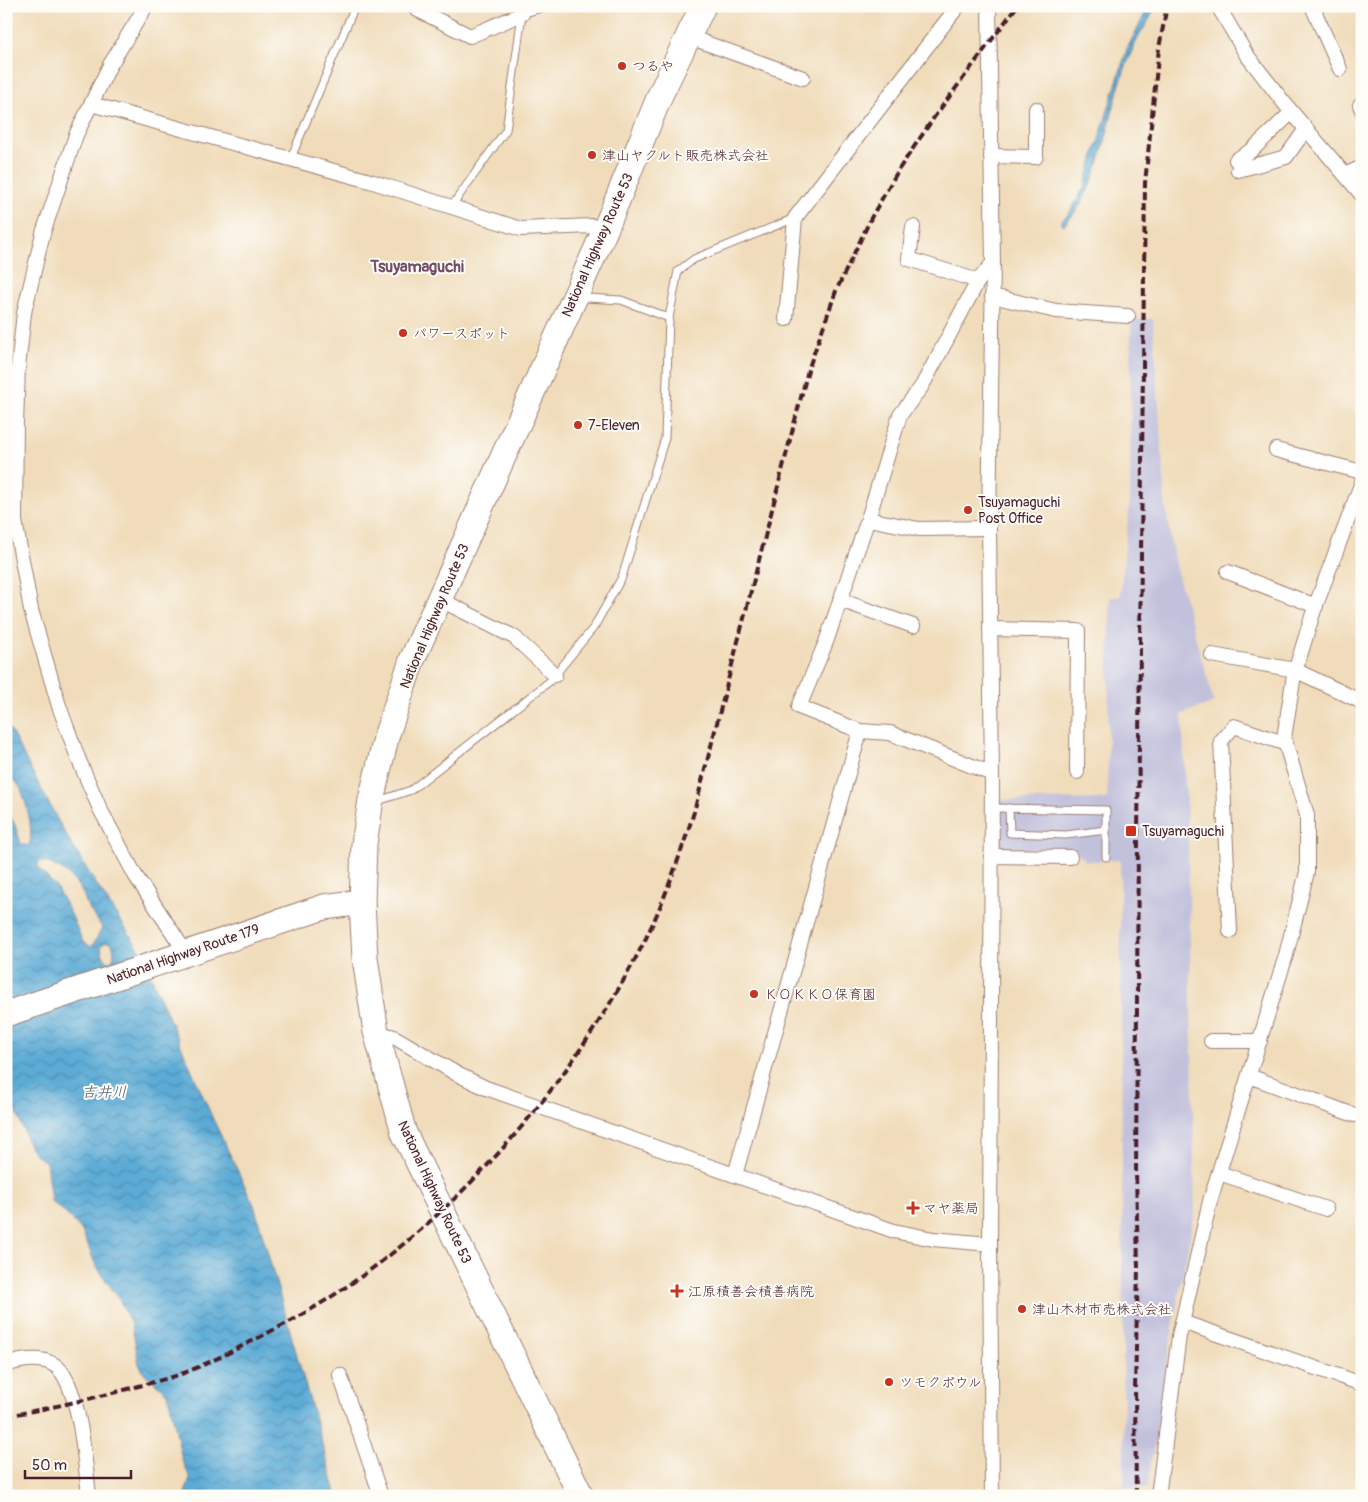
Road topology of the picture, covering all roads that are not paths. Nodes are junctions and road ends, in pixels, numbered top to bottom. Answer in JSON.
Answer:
{"nodes":[{"id":1,"x":146,"y":6,"type":"edge"},
{"id":2,"x":355,"y":6,"type":"edge"},
{"id":3,"x":414,"y":6,"type":"edge"},
{"id":4,"x":547,"y":6,"type":"edge"},
{"id":5,"x":703,"y":6,"type":"edge"},
{"id":6,"x":958,"y":6,"type":"edge"},
{"id":7,"x":989,"y":6,"type":"edge"},
{"id":8,"x":1218,"y":6,"type":"edge"},
{"id":9,"x":1312,"y":6,"type":"edge"},
{"id":10,"x":522,"y":14,"type":"junction"},
{"id":11,"x":689,"y":37,"type":"junction"},
{"id":12,"x":1340,"y":69,"type":"dead end"},
{"id":13,"x":803,"y":78,"type":"dead end"},
{"id":14,"x":91,"y":104,"type":"junction"},
{"id":15,"x":1362,"y":104,"type":"edge"},
{"id":16,"x":1036,"y":109,"type":"dead end"},
{"id":17,"x":1362,"y":110,"type":"edge"},
{"id":18,"x":1292,"y":112,"type":"junction"},
{"id":19,"x":1306,"y":129,"type":"junction"},
{"id":20,"x":991,"y":156,"type":"junction"},
{"id":21,"x":291,"y":158,"type":"junction"},
{"id":22,"x":1362,"y":167,"type":"edge"},
{"id":23,"x":1345,"y":175,"type":"junction"},
{"id":24,"x":1362,"y":195,"type":"edge"},
{"id":25,"x":451,"y":207,"type":"junction"},
{"id":26,"x":795,"y":218,"type":"junction"},
{"id":27,"x":914,"y":227,"type":"dead end"},
{"id":28,"x":605,"y":230,"type":"junction"},
{"id":29,"x":993,"y":263,"type":"junction"},
{"id":30,"x":978,"y":281,"type":"junction"},
{"id":31,"x":575,"y":294,"type":"junction"},
{"id":32,"x":992,"y":296,"type":"junction"},
{"id":33,"x":1128,"y":316,"type":"dead end"},
{"id":34,"x":670,"y":318,"type":"junction"},
{"id":35,"x":786,"y":319,"type":"dead end"},
{"id":36,"x":1276,"y":450,"type":"dead end"},
{"id":37,"x":1362,"y":472,"type":"edge"},
{"id":38,"x":1362,"y":482,"type":"edge"},
{"id":39,"x":1359,"y":501,"type":"edge"},
{"id":40,"x":868,"y":519,"type":"junction"},
{"id":41,"x":989,"y":528,"type":"junction"},
{"id":42,"x":1228,"y":572,"type":"dead end"},
{"id":43,"x":440,"y":600,"type":"junction"},
{"id":44,"x":840,"y":600,"type":"junction"},
{"id":45,"x":1316,"y":606,"type":"junction"},
{"id":46,"x":913,"y":626,"type":"dead end"},
{"id":47,"x":990,"y":629,"type":"junction"},
{"id":48,"x":1212,"y":655,"type":"dead end"},
{"id":49,"x":1295,"y":670,"type":"junction"},
{"id":50,"x":555,"y":675,"type":"junction"},
{"id":51,"x":1362,"y":702,"type":"edge"},
{"id":52,"x":860,"y":731,"type":"junction"},
{"id":53,"x":1286,"y":744,"type":"junction"},
{"id":54,"x":1077,"y":772,"type":"dead end"},
{"id":55,"x":992,"y":774,"type":"junction"},
{"id":56,"x":371,"y":800,"type":"junction"},
{"id":57,"x":991,"y":808,"type":"junction"},
{"id":58,"x":1009,"y":808,"type":"junction"},
{"id":59,"x":1106,"y":830,"type":"junction"},
{"id":60,"x":991,"y":856,"type":"junction"},
{"id":61,"x":1106,"y":856,"type":"dead end"},
{"id":62,"x":1070,"y":857,"type":"dead end"},
{"id":63,"x":362,"y":902,"type":"junction"},
{"id":64,"x":1230,"y":931,"type":"dead end"},
{"id":65,"x":186,"y":953,"type":"junction"},
{"id":66,"x":6,"y":1014,"type":"edge"},
{"id":67,"x":376,"y":1032,"type":"junction"},
{"id":68,"x":1211,"y":1040,"type":"dead end"},
{"id":69,"x":1260,"y":1041,"type":"junction"},
{"id":70,"x":1249,"y":1076,"type":"junction"},
{"id":71,"x":1354,"y":1115,"type":"dead end"},
{"id":72,"x":1219,"y":1173,"type":"junction"},
{"id":73,"x":735,"y":1174,"type":"junction"},
{"id":74,"x":1326,"y":1209,"type":"dead end"},
{"id":75,"x":990,"y":1244,"type":"junction"},
{"id":76,"x":1182,"y":1322,"type":"junction"},
{"id":77,"x":6,"y":1365,"type":"edge"},
{"id":78,"x":340,"y":1375,"type":"dead end"},
{"id":79,"x":1362,"y":1384,"type":"edge"},
{"id":80,"x":89,"y":1496,"type":"edge"},
{"id":81,"x":381,"y":1496,"type":"edge"},
{"id":82,"x":581,"y":1496,"type":"edge"},
{"id":83,"x":992,"y":1496,"type":"edge"},
{"id":84,"x":1158,"y":1496,"type":"edge"}],
"edges":[{"from":1,"to":14,"type":"street"},
{"from":2,"to":21,"type":"lane"},
{"from":3,"to":10,"type":"street"},
{"from":4,"to":10,"type":"lane"},
{"from":5,"to":11,"type":"highway","name":"National Highway Route 53"},
{"from":6,"to":26,"type":"street"},
{"from":7,"to":20,"type":"street"},
{"from":8,"to":18,"type":"street"},
{"from":9,"to":12,"type":"street"},
{"from":10,"to":25,"type":"lane"},
{"from":11,"to":13,"type":"street"},
{"from":11,"to":28,"type":"highway","name":"National Highway Route 53"},
{"from":14,"to":21,"type":"street"},
{"from":14,"to":65,"type":"street"},
{"from":15,"to":17,"type":"street"},
{"from":16,"to":20,"type":"street"},
{"from":18,"to":19,"type":"street"},
{"from":18,"to":19,"type":"street"},
{"from":19,"to":23,"type":"street"},
{"from":20,"to":29,"type":"street"},
{"from":21,"to":25,"type":"street"},
{"from":22,"to":23,"type":"street"},
{"from":23,"to":24,"type":"street"},
{"from":25,"to":28,"type":"street"},
{"from":26,"to":34,"type":"lane"},
{"from":26,"to":35,"type":"street"},
{"from":27,"to":30,"type":"street"},
{"from":28,"to":31,"type":"highway","name":"National Highway Route 53"},
{"from":29,"to":30,"type":"street"},
{"from":29,"to":32,"type":"street"},
{"from":30,"to":40,"type":"street"},
{"from":31,"to":34,"type":"lane"},
{"from":31,"to":43,"type":"highway","name":"National Highway Route 53"},
{"from":32,"to":33,"type":"street"},
{"from":32,"to":41,"type":"street"},
{"from":34,"to":50,"type":"lane"},
{"from":36,"to":37,"type":"street"},
{"from":38,"to":39,"type":"street"},
{"from":39,"to":45,"type":"street"},
{"from":40,"to":41,"type":"street"},
{"from":40,"to":44,"type":"street"},
{"from":41,"to":47,"type":"street"},
{"from":42,"to":45,"type":"street"},
{"from":43,"to":50,"type":"street"},
{"from":43,"to":56,"type":"highway","name":"National Highway Route 53"},
{"from":44,"to":46,"type":"street"},
{"from":44,"to":52,"type":"street"},
{"from":45,"to":49,"type":"street"},
{"from":47,"to":54,"type":"street"},
{"from":47,"to":55,"type":"street"},
{"from":48,"to":49,"type":"street"},
{"from":49,"to":51,"type":"street"},
{"from":49,"to":53,"type":"street"},
{"from":50,"to":56,"type":"lane"},
{"from":52,"to":55,"type":"street"},
{"from":52,"to":73,"type":"street"},
{"from":53,"to":64,"type":"street"},
{"from":53,"to":69,"type":"street"},
{"from":55,"to":57,"type":"street"},
{"from":56,"to":63,"type":"highway","name":"National Highway Route 53"},
{"from":57,"to":58,"type":"lane"},
{"from":57,"to":60,"type":"street"},
{"from":58,"to":59,"type":"lane"},
{"from":58,"to":59,"type":"lane"},
{"from":59,"to":61,"type":"lane"},
{"from":60,"to":62,"type":"street"},
{"from":60,"to":75,"type":"street"},
{"from":63,"to":65,"type":"highway","name":"National Highway Route 179"},
{"from":63,"to":67,"type":"highway","name":"National Highway Route 53"},
{"from":65,"to":66,"type":"highway","name":"National Highway Route 179"},
{"from":67,"to":73,"type":"street"},
{"from":67,"to":82,"type":"highway","name":"National Highway Route 53"},
{"from":68,"to":69,"type":"street"},
{"from":69,"to":70,"type":"street"},
{"from":70,"to":71,"type":"street"},
{"from":70,"to":72,"type":"street"},
{"from":72,"to":74,"type":"street"},
{"from":72,"to":76,"type":"street"},
{"from":73,"to":75,"type":"street"},
{"from":75,"to":83,"type":"street"},
{"from":76,"to":79,"type":"street"},
{"from":76,"to":84,"type":"street"},
{"from":77,"to":80,"type":"street"},
{"from":78,"to":81,"type":"street"}]}
